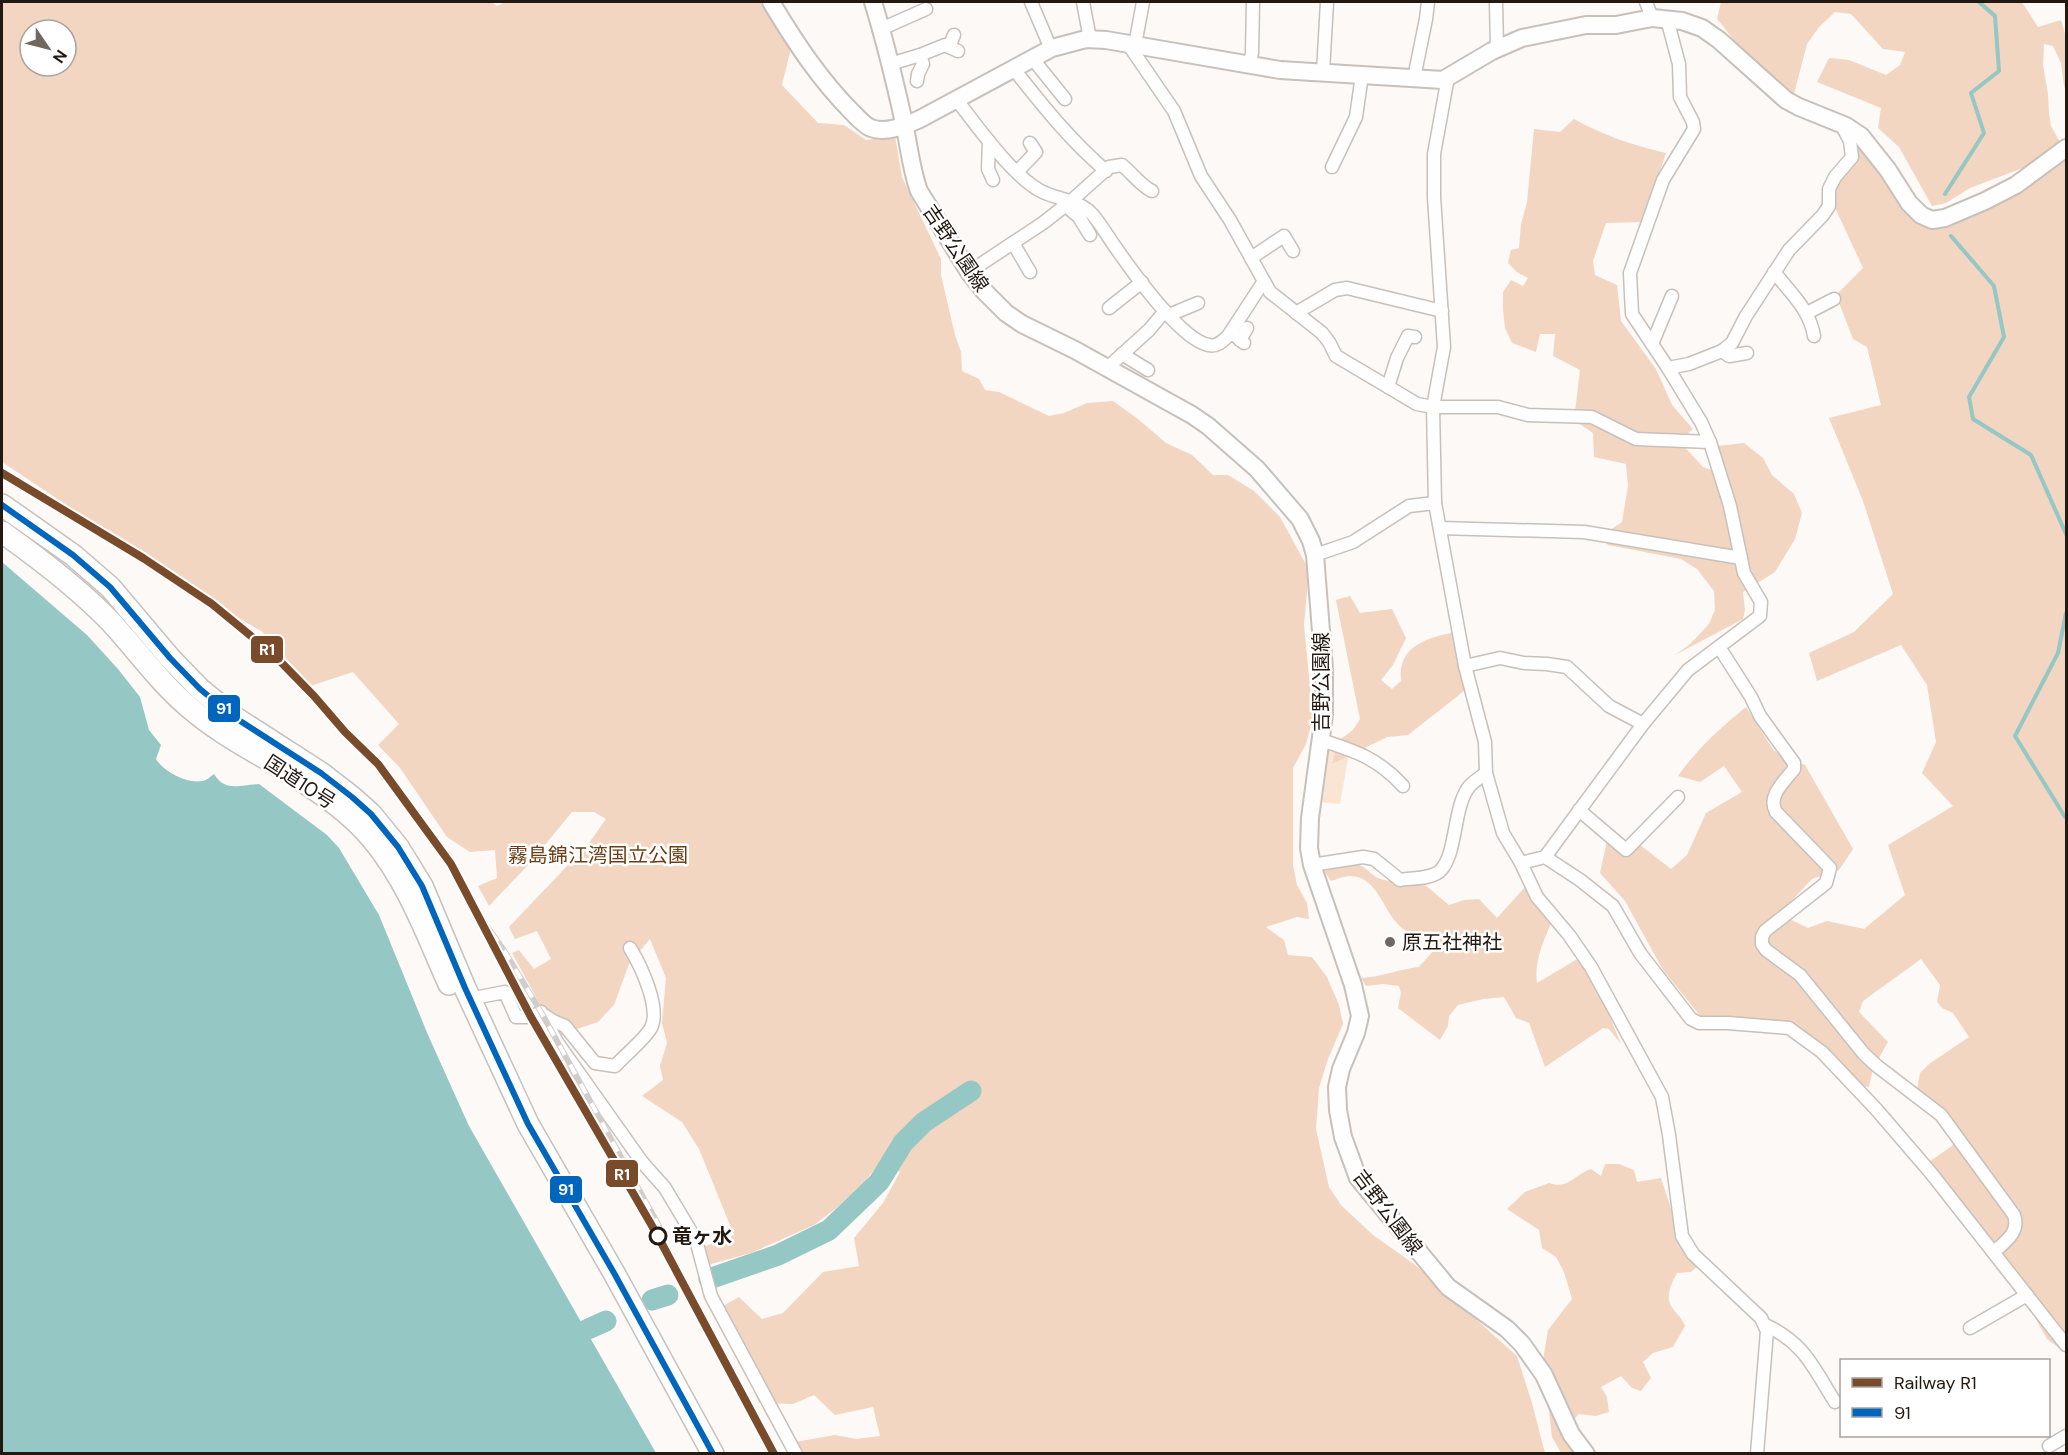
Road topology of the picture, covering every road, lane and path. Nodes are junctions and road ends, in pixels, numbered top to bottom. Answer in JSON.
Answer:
{"nodes":[{"id":1,"x":771,"y":2,"type":"edge"},
{"id":2,"x":873,"y":2,"type":"edge"},
{"id":3,"x":1031,"y":2,"type":"edge"},
{"id":4,"x":1083,"y":2,"type":"edge"},
{"id":5,"x":1143,"y":2,"type":"edge"},
{"id":6,"x":1253,"y":2,"type":"edge"},
{"id":7,"x":1327,"y":2,"type":"edge"},
{"id":8,"x":1428,"y":2,"type":"edge"},
{"id":9,"x":1496,"y":2,"type":"edge"},
{"id":10,"x":1646,"y":2,"type":"edge"},
{"id":11,"x":926,"y":9,"type":"dead end"},
{"id":12,"x":1660,"y":19,"type":"junction"},
{"id":13,"x":881,"y":29,"type":"junction"},
{"id":14,"x":1090,"y":39,"type":"junction"},
{"id":15,"x":953,"y":44,"type":"dead end"},
{"id":16,"x":1132,"y":45,"type":"junction"},
{"id":17,"x":1051,"y":49,"type":"junction"},
{"id":18,"x":1497,"y":49,"type":"junction"},
{"id":19,"x":920,"y":55,"type":"junction"},
{"id":20,"x":1032,"y":58,"type":"junction"},
{"id":21,"x":890,"y":64,"type":"junction"},
{"id":22,"x":1249,"y":66,"type":"junction"},
{"id":23,"x":1013,"y":68,"type":"junction"},
{"id":24,"x":1323,"y":72,"type":"junction"},
{"id":25,"x":1362,"y":75,"type":"junction"},
{"id":26,"x":1448,"y":77,"type":"junction"},
{"id":27,"x":1414,"y":78,"type":"junction"},
{"id":28,"x":917,"y":81,"type":"dead end"},
{"id":29,"x":956,"y":99,"type":"junction"},
{"id":30,"x":1065,"y":99,"type":"dead end"},
{"id":31,"x":1840,"y":123,"type":"junction"},
{"id":32,"x":904,"y":125,"type":"junction"},
{"id":33,"x":989,"y":141,"type":"junction"},
{"id":34,"x":1030,"y":143,"type":"dead end"},
{"id":35,"x":2067,"y":148,"type":"edge"},
{"id":36,"x":1332,"y":167,"type":"dead end"},
{"id":37,"x":1106,"y":171,"type":"junction"},
{"id":38,"x":1017,"y":172,"type":"junction"},
{"id":39,"x":993,"y":180,"type":"dead end"},
{"id":40,"x":1152,"y":191,"type":"dead end"},
{"id":41,"x":1068,"y":204,"type":"junction"},
{"id":42,"x":1090,"y":235,"type":"dead end"},
{"id":43,"x":1013,"y":243,"type":"junction"},
{"id":44,"x":1293,"y":251,"type":"dead end"},
{"id":45,"x":1251,"y":258,"type":"junction"},
{"id":46,"x":969,"y":272,"type":"junction"},
{"id":47,"x":1030,"y":272,"type":"dead end"},
{"id":48,"x":1774,"y":272,"type":"junction"},
{"id":49,"x":1264,"y":281,"type":"junction"},
{"id":50,"x":1142,"y":282,"type":"junction"},
{"id":51,"x":1672,"y":296,"type":"dead end"},
{"id":52,"x":1834,"y":299,"type":"dead end"},
{"id":53,"x":1198,"y":303,"type":"dead end"},
{"id":54,"x":1109,"y":308,"type":"dead end"},
{"id":55,"x":1442,"y":311,"type":"junction"},
{"id":56,"x":1167,"y":313,"type":"junction"},
{"id":57,"x":1296,"y":313,"type":"junction"},
{"id":58,"x":1807,"y":313,"type":"junction"},
{"id":59,"x":1247,"y":328,"type":"dead end"},
{"id":60,"x":1814,"y":336,"type":"dead end"},
{"id":61,"x":1415,"y":337,"type":"dead end"},
{"id":62,"x":1238,"y":338,"type":"junction"},
{"id":63,"x":1652,"y":344,"type":"junction"},
{"id":64,"x":1722,"y":351,"type":"junction"},
{"id":65,"x":1747,"y":353,"type":"dead end"},
{"id":66,"x":1122,"y":354,"type":"junction"},
{"id":67,"x":1668,"y":368,"type":"junction"},
{"id":68,"x":1106,"y":369,"type":"junction"},
{"id":69,"x":1148,"y":370,"type":"dead end"},
{"id":70,"x":1388,"y":387,"type":"junction"},
{"id":71,"x":1433,"y":407,"type":"junction"},
{"id":72,"x":1710,"y":442,"type":"junction"},
{"id":73,"x":1435,"y":503,"type":"junction"},
{"id":74,"x":2,"y":505,"type":"edge"},
{"id":75,"x":1440,"y":528,"type":"junction"},
{"id":76,"x":2,"y":532,"type":"edge"},
{"id":77,"x":1315,"y":555,"type":"junction"},
{"id":78,"x":1741,"y":558,"type":"junction"},
{"id":79,"x":1719,"y":647,"type":"junction"},
{"id":80,"x":1465,"y":666,"type":"junction"},
{"id":81,"x":1643,"y":724,"type":"junction"},
{"id":82,"x":1321,"y":740,"type":"junction"},
{"id":83,"x":1486,"y":773,"type":"junction"},
{"id":84,"x":1403,"y":786,"type":"dead end"},
{"id":85,"x":1678,"y":797,"type":"dead end"},
{"id":86,"x":1580,"y":810,"type":"junction"},
{"id":87,"x":1545,"y":857,"type":"junction"},
{"id":88,"x":1521,"y":863,"type":"junction"},
{"id":89,"x":1312,"y":865,"type":"junction"},
{"id":90,"x":630,"y":948,"type":"dead end"},
{"id":91,"x":471,"y":1001,"type":"junction"},
{"id":92,"x":541,"y":1012,"type":"junction"},
{"id":93,"x":1994,"y":1252,"type":"junction"},
{"id":94,"x":2026,"y":1296,"type":"junction"},
{"id":95,"x":1765,"y":1325,"type":"junction"},
{"id":96,"x":1970,"y":1328,"type":"dead end"},
{"id":97,"x":2067,"y":1345,"type":"edge"},
{"id":98,"x":1835,"y":1402,"type":"dead end"},
{"id":99,"x":2067,"y":1436,"type":"edge"},
{"id":100,"x":2049,"y":1446,"type":"dead end"},
{"id":101,"x":698,"y":1454,"type":"edge"},
{"id":102,"x":713,"y":1454,"type":"edge"},
{"id":103,"x":796,"y":1454,"type":"edge"},
{"id":104,"x":1586,"y":1454,"type":"edge"},
{"id":105,"x":1757,"y":1454,"type":"edge"}],
"edges":[{"from":1,"to":32,"type":"main road"},
{"from":2,"to":13,"type":"main road","name":"吉野公園線"},
{"from":3,"to":17,"type":"street"},
{"from":4,"to":14,"type":"street"},
{"from":5,"to":16,"type":"street"},
{"from":6,"to":22,"type":"street"},
{"from":7,"to":24,"type":"street"},
{"from":8,"to":27,"type":"street"},
{"from":9,"to":18,"type":"street"},
{"from":10,"to":12,"type":"street"},
{"from":11,"to":13,"type":"street"},
{"from":12,"to":18,"type":"main road"},
{"from":12,"to":31,"type":"main road"},
{"from":12,"to":63,"type":"street"},
{"from":13,"to":21,"type":"main road","name":"吉野公園線"},
{"from":14,"to":16,"type":"main road"},
{"from":14,"to":17,"type":"main road"},
{"from":15,"to":19,"type":"street"},
{"from":16,"to":22,"type":"main road"},
{"from":16,"to":45,"type":"street"},
{"from":17,"to":20,"type":"main road"},
{"from":18,"to":26,"type":"main road"},
{"from":19,"to":21,"type":"street"},
{"from":19,"to":28,"type":"street"},
{"from":20,"to":23,"type":"main road"},
{"from":20,"to":30,"type":"street"},
{"from":21,"to":32,"type":"main road","name":"吉野公園線"},
{"from":22,"to":24,"type":"main road"},
{"from":23,"to":29,"type":"main road"},
{"from":23,"to":37,"type":"street"},
{"from":24,"to":25,"type":"main road"},
{"from":25,"to":27,"type":"main road"},
{"from":25,"to":36,"type":"street"},
{"from":26,"to":27,"type":"main road"},
{"from":26,"to":55,"type":"street"},
{"from":29,"to":32,"type":"main road"},
{"from":29,"to":33,"type":"street"},
{"from":31,"to":35,"type":"main road"},
{"from":31,"to":48,"type":"street"},
{"from":32,"to":46,"type":"main road","name":"吉野公園線"},
{"from":33,"to":38,"type":"street"},
{"from":33,"to":39,"type":"street"},
{"from":34,"to":38,"type":"street"},
{"from":37,"to":40,"type":"street"},
{"from":37,"to":41,"type":"street"},
{"from":38,"to":41,"type":"street"},
{"from":41,"to":42,"type":"street"},
{"from":41,"to":43,"type":"street"},
{"from":41,"to":50,"type":"street"},
{"from":43,"to":46,"type":"street"},
{"from":43,"to":47,"type":"street"},
{"from":44,"to":45,"type":"street"},
{"from":45,"to":49,"type":"street"},
{"from":46,"to":68,"type":"main road","name":"吉野公園線"},
{"from":48,"to":58,"type":"street"},
{"from":48,"to":64,"type":"street"},
{"from":49,"to":57,"type":"street"},
{"from":49,"to":62,"type":"street"},
{"from":50,"to":54,"type":"street"},
{"from":50,"to":56,"type":"street"},
{"from":51,"to":63,"type":"street"},
{"from":52,"to":58,"type":"street"},
{"from":53,"to":56,"type":"street"},
{"from":55,"to":57,"type":"street"},
{"from":55,"to":71,"type":"street"},
{"from":56,"to":62,"type":"street"},
{"from":56,"to":66,"type":"street"},
{"from":57,"to":70,"type":"street"},
{"from":58,"to":60,"type":"street"},
{"from":59,"to":62,"type":"street"},
{"from":61,"to":70,"type":"street"},
{"from":63,"to":67,"type":"street"},
{"from":64,"to":65,"type":"street"},
{"from":64,"to":67,"type":"street"},
{"from":66,"to":68,"type":"street"},
{"from":66,"to":69,"type":"street"},
{"from":67,"to":72,"type":"street"},
{"from":68,"to":77,"type":"main road","name":"吉野公園線"},
{"from":70,"to":71,"type":"street"},
{"from":71,"to":72,"type":"street"},
{"from":71,"to":73,"type":"street"},
{"from":72,"to":78,"type":"street"},
{"from":73,"to":75,"type":"street"},
{"from":73,"to":77,"type":"street"},
{"from":74,"to":91,"type":"highway","name":"国道10号"},
{"from":75,"to":78,"type":"street"},
{"from":75,"to":80,"type":"street"},
{"from":76,"to":101,"type":"highway","name":"国道10号"},
{"from":77,"to":82,"type":"main road","name":"吉野公園線"},
{"from":78,"to":79,"type":"street"},
{"from":79,"to":81,"type":"street"},
{"from":79,"to":93,"type":"street"},
{"from":80,"to":81,"type":"street"},
{"from":80,"to":83,"type":"street"},
{"from":81,"to":86,"type":"street"},
{"from":82,"to":84,"type":"street"},
{"from":82,"to":89,"type":"main road","name":"吉野公園線"},
{"from":83,"to":88,"type":"street"},
{"from":83,"to":89,"type":"street"},
{"from":85,"to":86,"type":"street"},
{"from":86,"to":87,"type":"street"},
{"from":87,"to":88,"type":"street"},
{"from":87,"to":93,"type":"street"},
{"from":88,"to":95,"type":"street"},
{"from":89,"to":104,"type":"main road","name":"吉野公園線"},
{"from":90,"to":92,"type":"street"},
{"from":91,"to":92,"type":"street"},
{"from":91,"to":102,"type":"highway","name":"国道10号"},
{"from":92,"to":103,"type":"street"},
{"from":93,"to":94,"type":"street"},
{"from":94,"to":96,"type":"street"},
{"from":94,"to":97,"type":"street"},
{"from":95,"to":98,"type":"street"},
{"from":95,"to":105,"type":"street"},
{"from":99,"to":100,"type":"street"}]}
